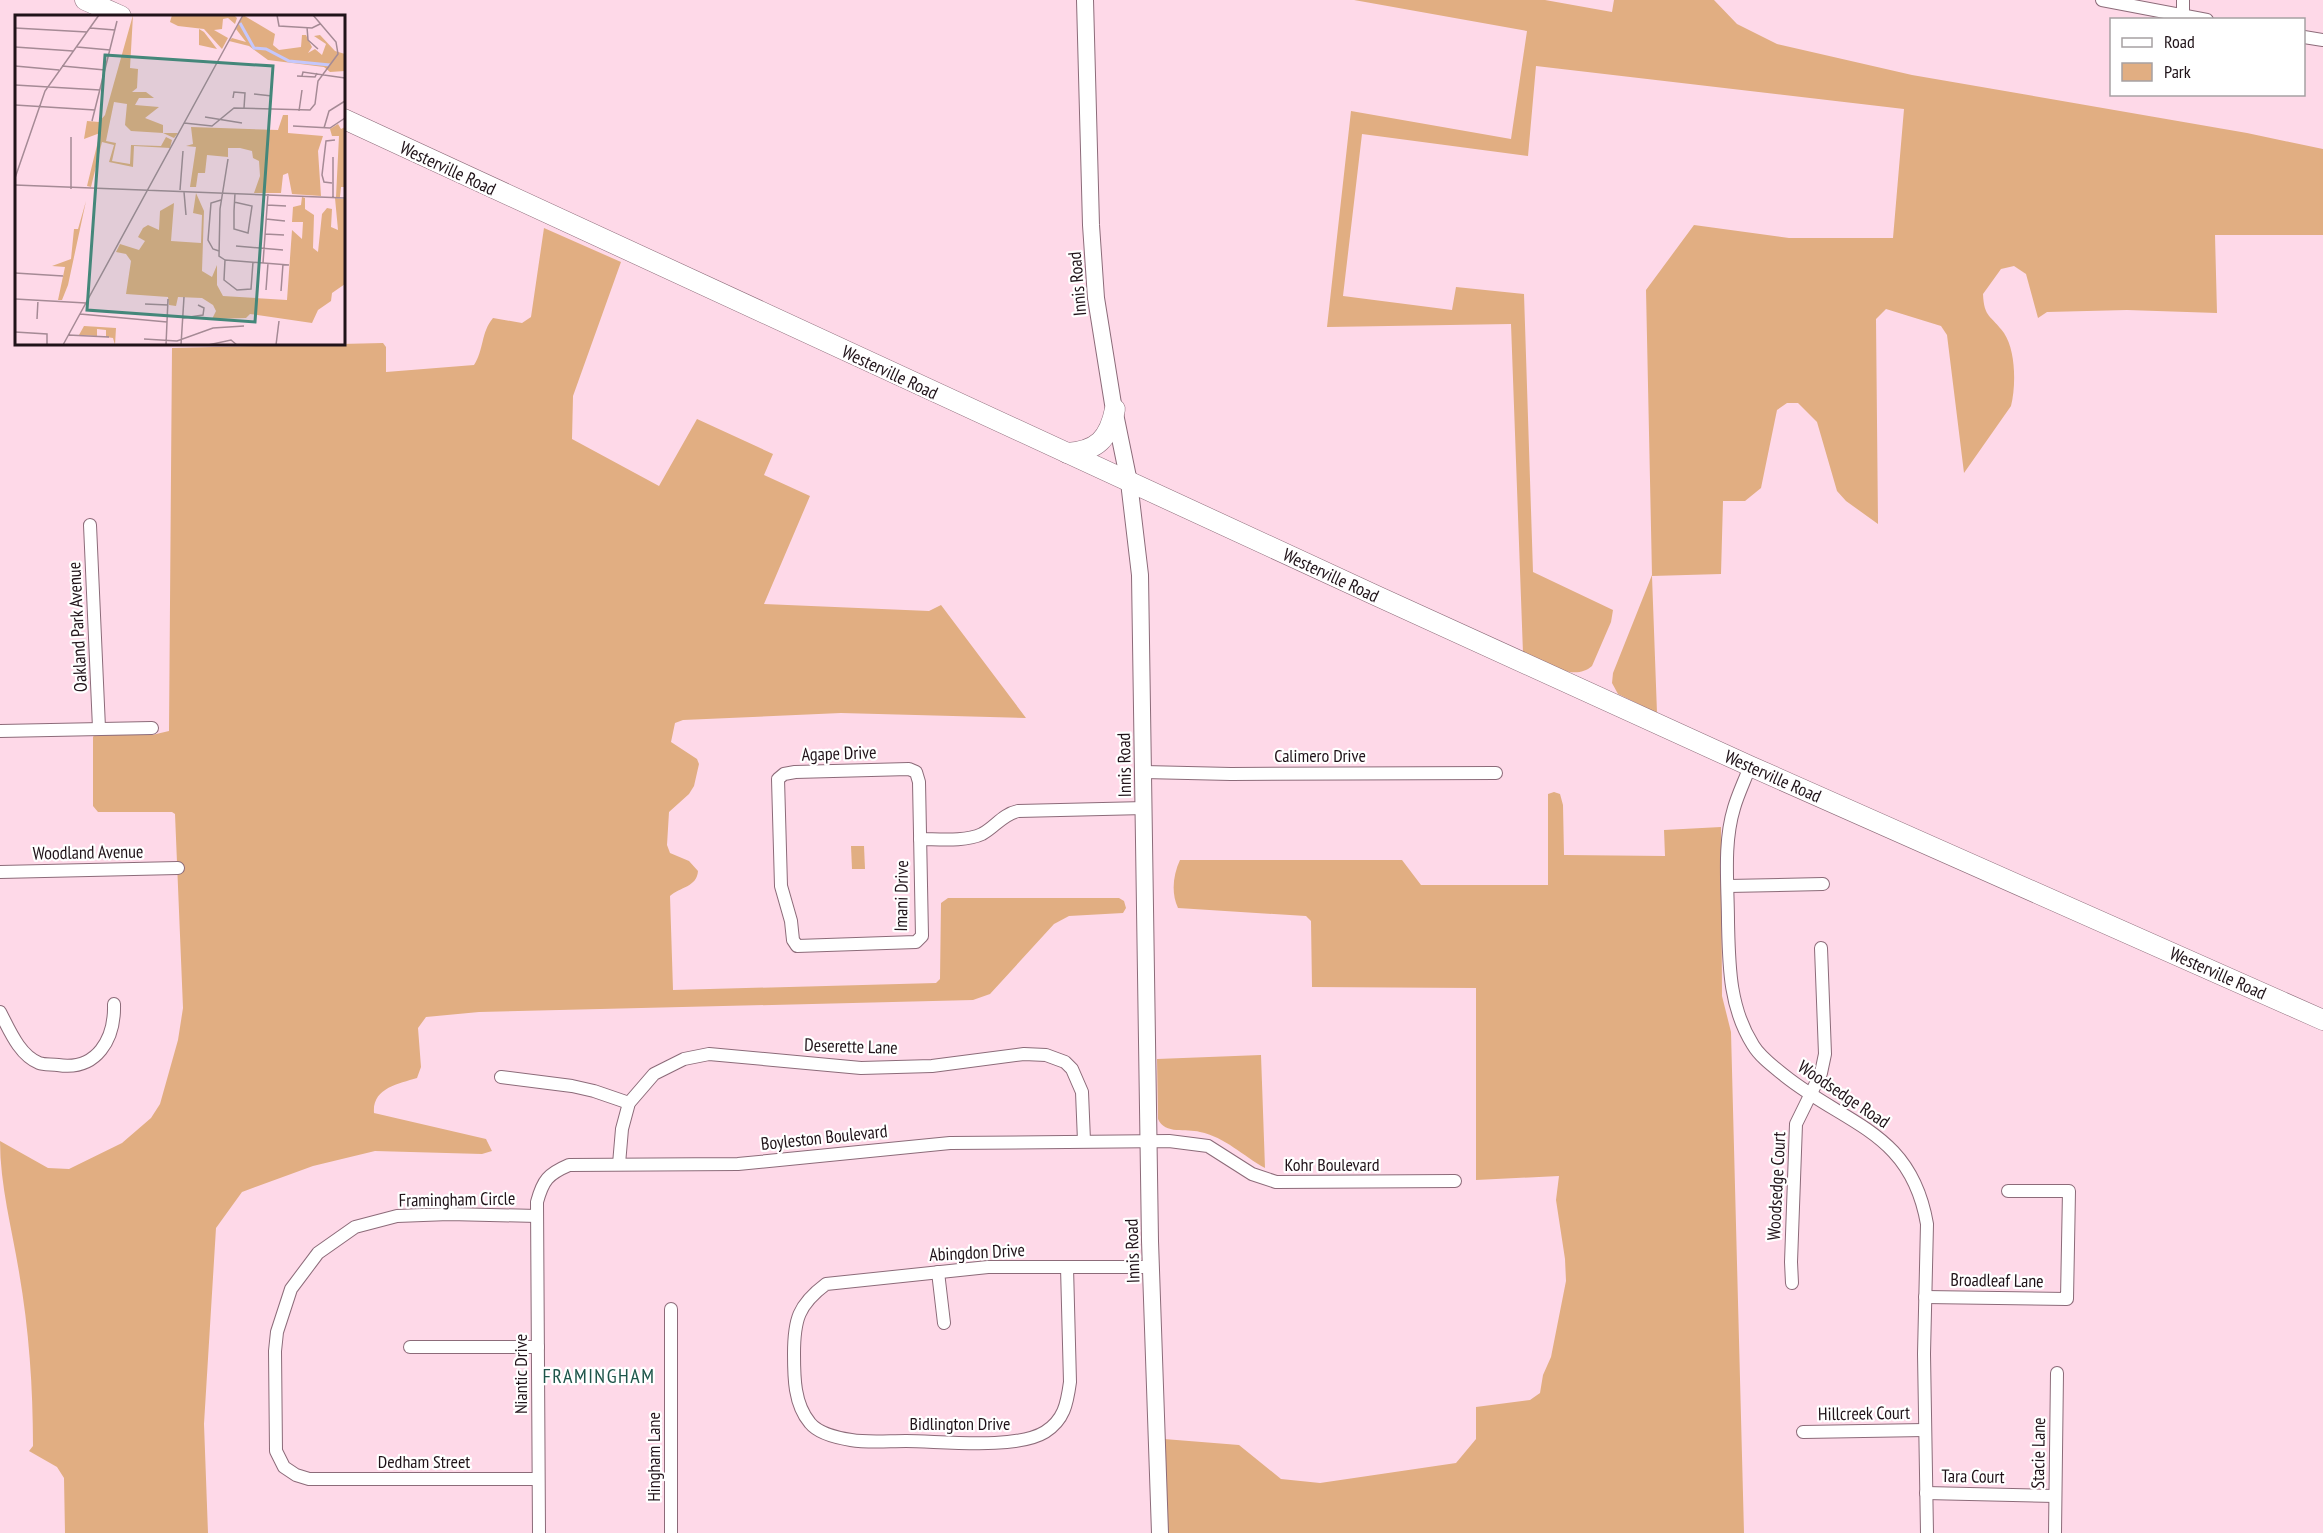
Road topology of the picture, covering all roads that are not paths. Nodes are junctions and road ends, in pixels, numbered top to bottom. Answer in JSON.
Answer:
{"nodes":[{"id":1,"x":85,"y":0,"type":"edge"},
{"id":2,"x":1085,"y":0,"type":"edge"},
{"id":3,"x":2102,"y":0,"type":"edge"},
{"id":4,"x":2183,"y":0,"type":"edge"},
{"id":5,"x":119,"y":15,"type":"edge"},
{"id":6,"x":2183,"y":15,"type":"junction"},
{"id":7,"x":2197,"y":18,"type":"edge"},
{"id":8,"x":2305,"y":37,"type":"edge"},
{"id":9,"x":2323,"y":40,"type":"edge"},
{"id":10,"x":345,"y":119,"type":"edge"},
{"id":11,"x":1114,"y":409,"type":"junction"},
{"id":12,"x":1067,"y":453,"type":"junction"},
{"id":13,"x":1130,"y":482,"type":"junction"},
{"id":14,"x":90,"y":525,"type":"dead end"},
{"id":15,"x":99,"y":728,"type":"junction"},
{"id":16,"x":152,"y":728,"type":"dead end"},
{"id":17,"x":0,"y":731,"type":"edge"},
{"id":18,"x":1750,"y":766,"type":"junction"},
{"id":19,"x":1144,"y":772,"type":"junction"},
{"id":20,"x":1496,"y":773,"type":"dead end"},
{"id":21,"x":1144,"y":807,"type":"junction"},
{"id":22,"x":920,"y":839,"type":"junction"},
{"id":23,"x":178,"y":868,"type":"dead end"},
{"id":24,"x":0,"y":872,"type":"edge"},
{"id":25,"x":1823,"y":884,"type":"dead end"},
{"id":26,"x":1728,"y":886,"type":"junction"},
{"id":27,"x":792,"y":932,"type":"joint"},
{"id":28,"x":1821,"y":948,"type":"dead end"},
{"id":29,"x":114,"y":1004,"type":"dead end"},
{"id":30,"x":0,"y":1012,"type":"edge"},
{"id":31,"x":2323,"y":1020,"type":"edge"},
{"id":32,"x":501,"y":1077,"type":"dead end"},
{"id":33,"x":1810,"y":1093,"type":"junction"},
{"id":34,"x":629,"y":1103,"type":"junction"},
{"id":35,"x":1084,"y":1142,"type":"junction"},
{"id":36,"x":1148,"y":1142,"type":"junction"},
{"id":37,"x":619,"y":1164,"type":"junction"},
{"id":38,"x":1455,"y":1181,"type":"dead end"},
{"id":39,"x":2008,"y":1191,"type":"dead end"},
{"id":40,"x":537,"y":1216,"type":"junction"},
{"id":41,"x":1067,"y":1267,"type":"junction"},
{"id":42,"x":1151,"y":1267,"type":"junction"},
{"id":43,"x":938,"y":1272,"type":"junction"},
{"id":44,"x":1792,"y":1283,"type":"dead end"},
{"id":45,"x":809,"y":1297,"type":"joint"},
{"id":46,"x":1925,"y":1297,"type":"junction"},
{"id":47,"x":671,"y":1309,"type":"dead end"},
{"id":48,"x":944,"y":1323,"type":"dead end"},
{"id":49,"x":410,"y":1347,"type":"dead end"},
{"id":50,"x":538,"y":1347,"type":"junction"},
{"id":51,"x":2057,"y":1373,"type":"dead end"},
{"id":52,"x":1925,"y":1430,"type":"junction"},
{"id":53,"x":1803,"y":1432,"type":"dead end"},
{"id":54,"x":309,"y":1479,"type":"joint"},
{"id":55,"x":538,"y":1479,"type":"junction"},
{"id":56,"x":1926,"y":1494,"type":"junction"},
{"id":57,"x":2055,"y":1496,"type":"junction"},
{"id":58,"x":539,"y":1533,"type":"edge"},
{"id":59,"x":671,"y":1533,"type":"edge"},
{"id":60,"x":1160,"y":1533,"type":"edge"},
{"id":61,"x":1927,"y":1533,"type":"edge"},
{"id":62,"x":2055,"y":1533,"type":"edge"}],
"edges":[{"from":1,"to":5,"type":"main road"},
{"from":2,"to":11,"type":"main road","name":"Innis Road"},
{"from":3,"to":6,"type":"street"},
{"from":4,"to":6,"type":"street"},
{"from":6,"to":7,"type":"street"},
{"from":8,"to":9,"type":"street"},
{"from":10,"to":12,"type":"main road","name":"Westerville Road"},
{"from":11,"to":12,"type":"main road"},
{"from":11,"to":13,"type":"main road","name":"Innis Road"},
{"from":12,"to":13,"type":"main road","name":"Westerville Road"},
{"from":13,"to":18,"type":"main road","name":"Westerville Road"},
{"from":13,"to":19,"type":"main road","name":"Innis Road"},
{"from":14,"to":15,"type":"street","name":"Oakland Park Avenue"},
{"from":15,"to":16,"type":"street"},
{"from":15,"to":17,"type":"street"},
{"from":18,"to":26,"type":"street","name":"Woodsedge Road"},
{"from":18,"to":31,"type":"main road","name":"Westerville Road"},
{"from":19,"to":20,"type":"street","name":"Calimero Drive"},
{"from":19,"to":21,"type":"main road","name":"Innis Road"},
{"from":21,"to":22,"type":"street","name":"Imani Drive"},
{"from":21,"to":36,"type":"main road","name":"Innis Road"},
{"from":22,"to":27,"type":"street","name":"Imani Drive"},
{"from":22,"to":27,"type":"street","name":"Agape Drive"},
{"from":23,"to":24,"type":"street","name":"Woodland Avenue"},
{"from":25,"to":26,"type":"street"},
{"from":26,"to":33,"type":"street","name":"Woodsedge Road"},
{"from":28,"to":33,"type":"street","name":"Woodsedge Court"},
{"from":29,"to":30,"type":"street"},
{"from":32,"to":34,"type":"street"},
{"from":33,"to":44,"type":"street","name":"Woodsedge Court"},
{"from":33,"to":46,"type":"street","name":"Woodsedge Road"},
{"from":34,"to":35,"type":"street","name":"Deserette Lane"},
{"from":34,"to":37,"type":"street","name":"Deserette Lane"},
{"from":35,"to":36,"type":"street","name":"Boyleston Boulevard"},
{"from":35,"to":37,"type":"street","name":"Boyleston Boulevard"},
{"from":36,"to":38,"type":"street","name":"Kohr Boulevard"},
{"from":36,"to":42,"type":"main road","name":"Innis Road"},
{"from":37,"to":40,"type":"street","name":"Boyleston Boulevard"},
{"from":39,"to":46,"type":"street","name":"Broadleaf Lane"},
{"from":40,"to":50,"type":"street","name":"Niantic Drive"},
{"from":40,"to":54,"type":"street","name":"Framingham Circle"},
{"from":41,"to":42,"type":"street","name":"Abingdon Drive"},
{"from":41,"to":43,"type":"street","name":"Abingdon Drive"},
{"from":41,"to":45,"type":"street","name":"Bidlington Drive"},
{"from":42,"to":60,"type":"main road","name":"Innis Road"},
{"from":43,"to":45,"type":"street","name":"Abingdon Drive"},
{"from":43,"to":48,"type":"street"},
{"from":46,"to":52,"type":"street","name":"Woodsedge Road"},
{"from":47,"to":59,"type":"street","name":"Hingham Lane"},
{"from":49,"to":50,"type":"street"},
{"from":50,"to":55,"type":"street","name":"Niantic Drive"},
{"from":51,"to":57,"type":"street","name":"Stacie Lane"},
{"from":52,"to":53,"type":"street","name":"Hillcreek Court"},
{"from":52,"to":56,"type":"street","name":"Woodsedge Road"},
{"from":54,"to":55,"type":"street","name":"Dedham Street"},
{"from":55,"to":58,"type":"street","name":"Niantic Drive"},
{"from":56,"to":57,"type":"street","name":"Tara Court"},
{"from":56,"to":61,"type":"street","name":"Woodsedge Road"},
{"from":57,"to":62,"type":"street","name":"Stacie Lane"}]}
